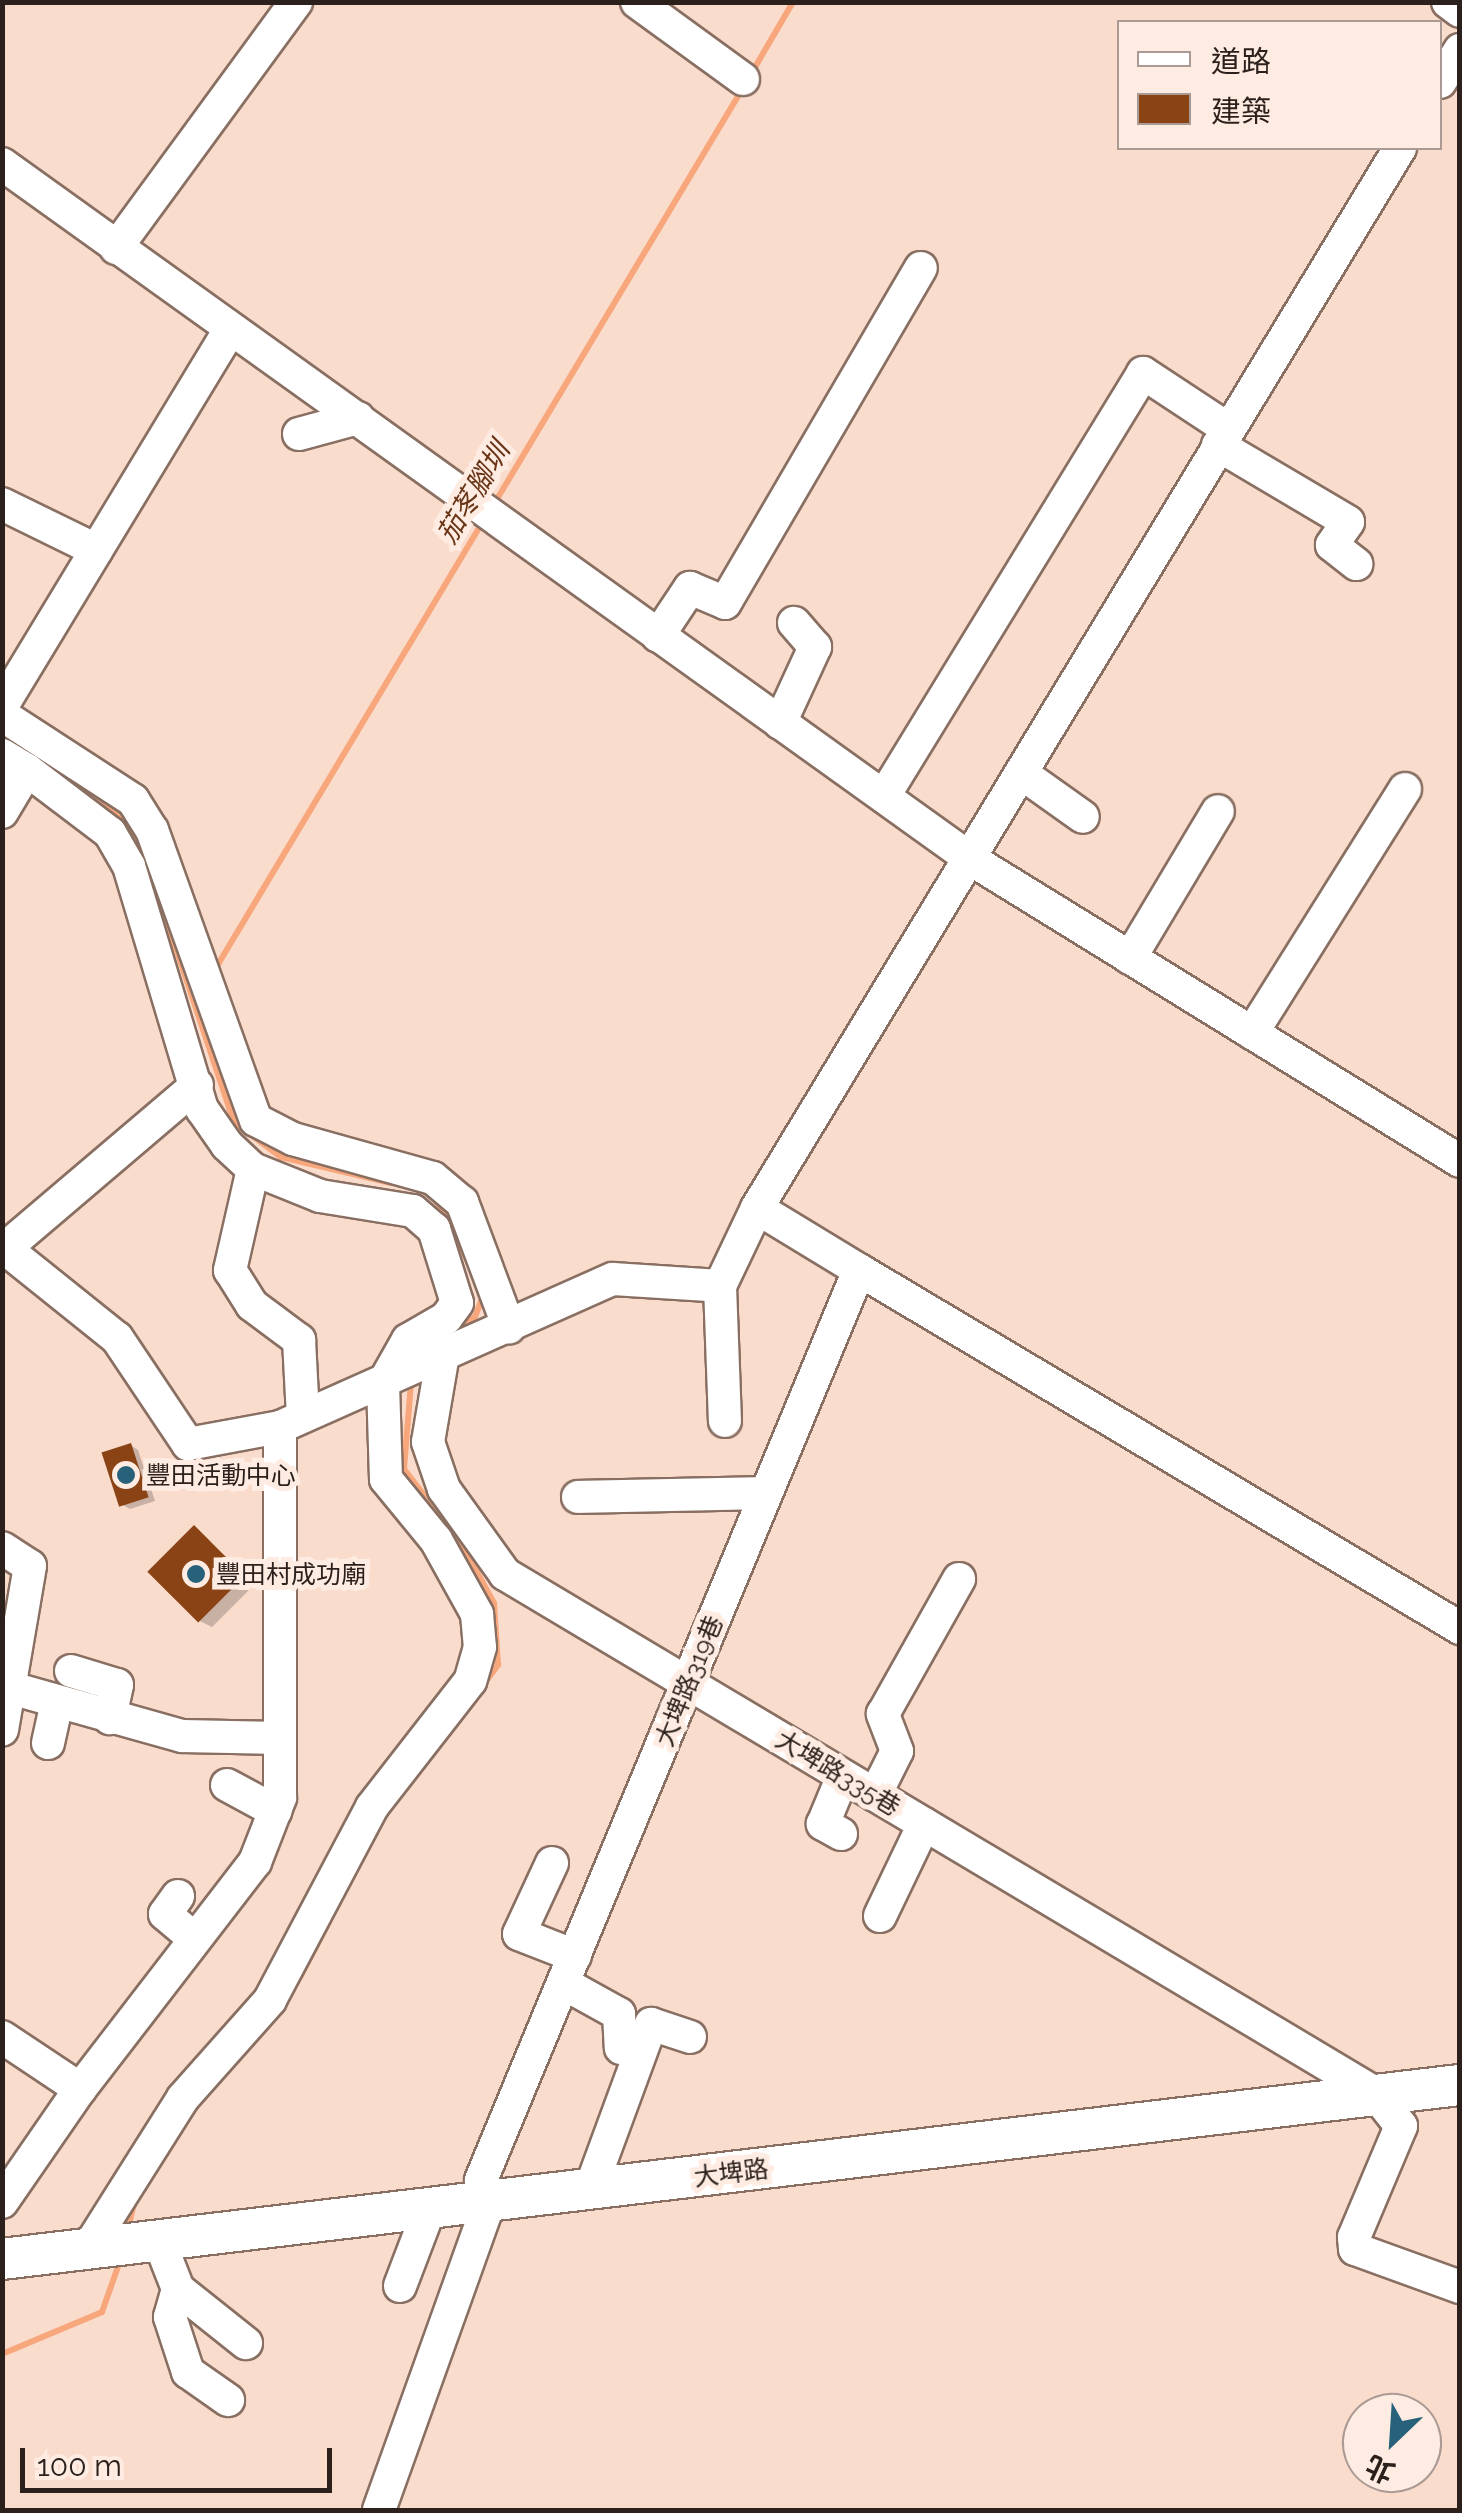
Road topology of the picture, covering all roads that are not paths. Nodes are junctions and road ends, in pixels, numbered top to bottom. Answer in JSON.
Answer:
{"nodes":[{"id":1,"x":296,"y":2,"type":"edge"},
{"id":2,"x":637,"y":2,"type":"edge"},
{"id":3,"x":1448,"y":2,"type":"edge"},
{"id":4,"x":1460,"y":11,"type":"edge"},
{"id":5,"x":1460,"y":50,"type":"edge"},
{"id":6,"x":743,"y":79,"type":"dead end"},
{"id":7,"x":1442,"y":79,"type":"edge"},
{"id":8,"x":1399,"y":150,"type":"edge"},
{"id":9,"x":2,"y":164,"type":"edge"},
{"id":10,"x":116,"y":248,"type":"junction"},
{"id":11,"x":921,"y":268,"type":"dead end"},
{"id":12,"x":228,"y":330,"type":"junction"},
{"id":13,"x":358,"y":418,"type":"junction"},
{"id":14,"x":299,"y":434,"type":"dead end"},
{"id":15,"x":1223,"y":437,"type":"junction"},
{"id":16,"x":2,"y":504,"type":"edge"},
{"id":17,"x":96,"y":550,"type":"junction"},
{"id":18,"x":1356,"y":564,"type":"dead end"},
{"id":19,"x":794,"y":623,"type":"dead end"},
{"id":20,"x":658,"y":636,"type":"junction"},
{"id":21,"x":2,"y":706,"type":"edge"},
{"id":22,"x":2,"y":714,"type":"edge"},
{"id":23,"x":780,"y":723,"type":"junction"},
{"id":24,"x":15,"y":762,"type":"edge"},
{"id":25,"x":1024,"y":775,"type":"junction"},
{"id":26,"x":1405,"y":788,"type":"dead end"},
{"id":27,"x":884,"y":796,"type":"junction"},
{"id":28,"x":1218,"y":811,"type":"dead end"},
{"id":29,"x":2,"y":812,"type":"edge"},
{"id":30,"x":1083,"y":817,"type":"dead end"},
{"id":31,"x":972,"y":860,"type":"junction"},
{"id":32,"x":1130,"y":958,"type":"junction"},
{"id":33,"x":1252,"y":1033,"type":"junction"},
{"id":34,"x":197,"y":1085,"type":"junction"},
{"id":35,"x":1460,"y":1161,"type":"edge"},
{"id":36,"x":254,"y":1170,"type":"junction"},
{"id":37,"x":757,"y":1208,"type":"junction"},
{"id":38,"x":3,"y":1249,"type":"edge"},
{"id":39,"x":858,"y":1270,"type":"junction"},
{"id":40,"x":720,"y":1286,"type":"junction"},
{"id":41,"x":509,"y":1328,"type":"junction"},
{"id":42,"x":442,"y":1360,"type":"junction"},
{"id":43,"x":383,"y":1384,"type":"junction"},
{"id":44,"x":725,"y":1421,"type":"dead end"},
{"id":45,"x":292,"y":1422,"type":"junction"},
{"id":46,"x":764,"y":1494,"type":"junction"},
{"id":47,"x":578,"y":1498,"type":"dead end"},
{"id":48,"x":2,"y":1548,"type":"edge"},
{"id":49,"x":959,"y":1579,"type":"dead end"},
{"id":50,"x":1460,"y":1628,"type":"edge"},
{"id":51,"x":72,"y":1671,"type":"dead end"},
{"id":52,"x":688,"y":1684,"type":"junction"},
{"id":53,"x":11,"y":1688,"type":"junction"},
{"id":54,"x":57,"y":1702,"type":"junction"},
{"id":55,"x":110,"y":1718,"type":"junction"},
{"id":56,"x":2,"y":1730,"type":"edge"},
{"id":57,"x":280,"y":1738,"type":"junction"},
{"id":58,"x":48,"y":1743,"type":"dead end"},
{"id":59,"x":843,"y":1776,"type":"junction"},
{"id":60,"x":227,"y":1785,"type":"dead end"},
{"id":61,"x":875,"y":1795,"type":"junction"},
{"id":62,"x":275,"y":1810,"type":"junction"},
{"id":63,"x":924,"y":1824,"type":"junction"},
{"id":64,"x":840,"y":1834,"type":"dead end"},
{"id":65,"x":552,"y":1864,"type":"dead end"},
{"id":66,"x":178,"y":1896,"type":"dead end"},
{"id":67,"x":880,"y":1916,"type":"dead end"},
{"id":68,"x":195,"y":1940,"type":"junction"},
{"id":69,"x":569,"y":1969,"type":"junction"},
{"id":70,"x":690,"y":2037,"type":"dead end"},
{"id":71,"x":2,"y":2038,"type":"edge"},
{"id":72,"x":621,"y":2048,"type":"dead end"},
{"id":73,"x":1460,"y":2086,"type":"edge"},
{"id":74,"x":80,"y":2089,"type":"junction"},
{"id":75,"x":1375,"y":2094,"type":"junction"},
{"id":76,"x":590,"y":2190,"type":"junction"},
{"id":77,"x":2,"y":2202,"type":"edge"},
{"id":78,"x":489,"y":2202,"type":"junction"},
{"id":79,"x":429,"y":2210,"type":"junction"},
{"id":80,"x":160,"y":2244,"type":"junction"},
{"id":81,"x":85,"y":2253,"type":"junction"},
{"id":82,"x":2,"y":2260,"type":"edge"},
{"id":83,"x":400,"y":2286,"type":"dead end"},
{"id":84,"x":1460,"y":2287,"type":"edge"},
{"id":85,"x":178,"y":2288,"type":"junction"},
{"id":86,"x":246,"y":2343,"type":"dead end"},
{"id":87,"x":228,"y":2400,"type":"dead end"},
{"id":88,"x":378,"y":2510,"type":"edge"}],
"edges":[{"from":1,"to":10,"type":"street"},
{"from":2,"to":6,"type":"street"},
{"from":3,"to":4,"type":"street"},
{"from":5,"to":7,"type":"street"},
{"from":8,"to":15,"type":"street"},
{"from":9,"to":10,"type":"street"},
{"from":10,"to":12,"type":"street"},
{"from":11,"to":20,"type":"street"},
{"from":12,"to":13,"type":"street"},
{"from":12,"to":17,"type":"street"},
{"from":13,"to":14,"type":"street"},
{"from":13,"to":20,"type":"street"},
{"from":15,"to":18,"type":"street"},
{"from":15,"to":25,"type":"street"},
{"from":15,"to":27,"type":"street"},
{"from":16,"to":17,"type":"street"},
{"from":17,"to":21,"type":"street"},
{"from":19,"to":23,"type":"street"},
{"from":20,"to":23,"type":"street"},
{"from":22,"to":41,"type":"street"},
{"from":23,"to":27,"type":"street"},
{"from":24,"to":29,"type":"street"},
{"from":24,"to":34,"type":"street"},
{"from":25,"to":30,"type":"street"},
{"from":25,"to":31,"type":"street"},
{"from":26,"to":33,"type":"street"},
{"from":27,"to":31,"type":"street"},
{"from":28,"to":32,"type":"street"},
{"from":31,"to":32,"type":"street"},
{"from":31,"to":37,"type":"street"},
{"from":32,"to":33,"type":"street"},
{"from":33,"to":35,"type":"street"},
{"from":34,"to":36,"type":"street"},
{"from":34,"to":38,"type":"street"},
{"from":36,"to":43,"type":"street"},
{"from":36,"to":45,"type":"street"},
{"from":37,"to":39,"type":"street"},
{"from":37,"to":40,"type":"street"},
{"from":38,"to":45,"type":"street"},
{"from":39,"to":46,"type":"street","name":"大埤路319巷"},
{"from":39,"to":50,"type":"street"},
{"from":40,"to":41,"type":"street"},
{"from":40,"to":44,"type":"street"},
{"from":41,"to":42,"type":"street"},
{"from":42,"to":43,"type":"street"},
{"from":42,"to":52,"type":"street","name":"大埤路335巷"},
{"from":43,"to":45,"type":"street"},
{"from":43,"to":81,"type":"street"},
{"from":45,"to":57,"type":"street"},
{"from":46,"to":47,"type":"street"},
{"from":46,"to":52,"type":"street","name":"大埤路319巷"},
{"from":48,"to":53,"type":"street"},
{"from":49,"to":61,"type":"street"},
{"from":51,"to":55,"type":"street"},
{"from":52,"to":59,"type":"street","name":"大埤路335巷"},
{"from":52,"to":69,"type":"street","name":"大埤路319巷"},
{"from":53,"to":54,"type":"street"},
{"from":53,"to":56,"type":"street"},
{"from":54,"to":55,"type":"street"},
{"from":54,"to":58,"type":"street"},
{"from":55,"to":57,"type":"street"},
{"from":57,"to":62,"type":"street"},
{"from":59,"to":61,"type":"street","name":"大埤路335巷"},
{"from":59,"to":64,"type":"street"},
{"from":60,"to":62,"type":"street"},
{"from":61,"to":63,"type":"street","name":"大埤路335巷"},
{"from":62,"to":68,"type":"street"},
{"from":63,"to":67,"type":"street"},
{"from":63,"to":75,"type":"street","name":"大埤路335巷"},
{"from":65,"to":69,"type":"street"},
{"from":66,"to":68,"type":"street"},
{"from":68,"to":74,"type":"street"},
{"from":69,"to":72,"type":"street"},
{"from":69,"to":78,"type":"street","name":"大埤路319巷"},
{"from":70,"to":76,"type":"street"},
{"from":71,"to":74,"type":"street"},
{"from":73,"to":75,"type":"main road","name":"大埤路"},
{"from":74,"to":77,"type":"street"},
{"from":75,"to":76,"type":"main road","name":"大埤路"},
{"from":75,"to":84,"type":"street"},
{"from":76,"to":78,"type":"main road","name":"大埤路"},
{"from":78,"to":79,"type":"main road","name":"大埤路"},
{"from":78,"to":88,"type":"street","name":"大埤路319巷"},
{"from":79,"to":80,"type":"main road","name":"大埤路"},
{"from":79,"to":83,"type":"street"},
{"from":80,"to":81,"type":"main road","name":"大埤路"},
{"from":80,"to":85,"type":"street"},
{"from":81,"to":82,"type":"main road","name":"大埤路"},
{"from":85,"to":86,"type":"street"},
{"from":85,"to":87,"type":"street"}]}
